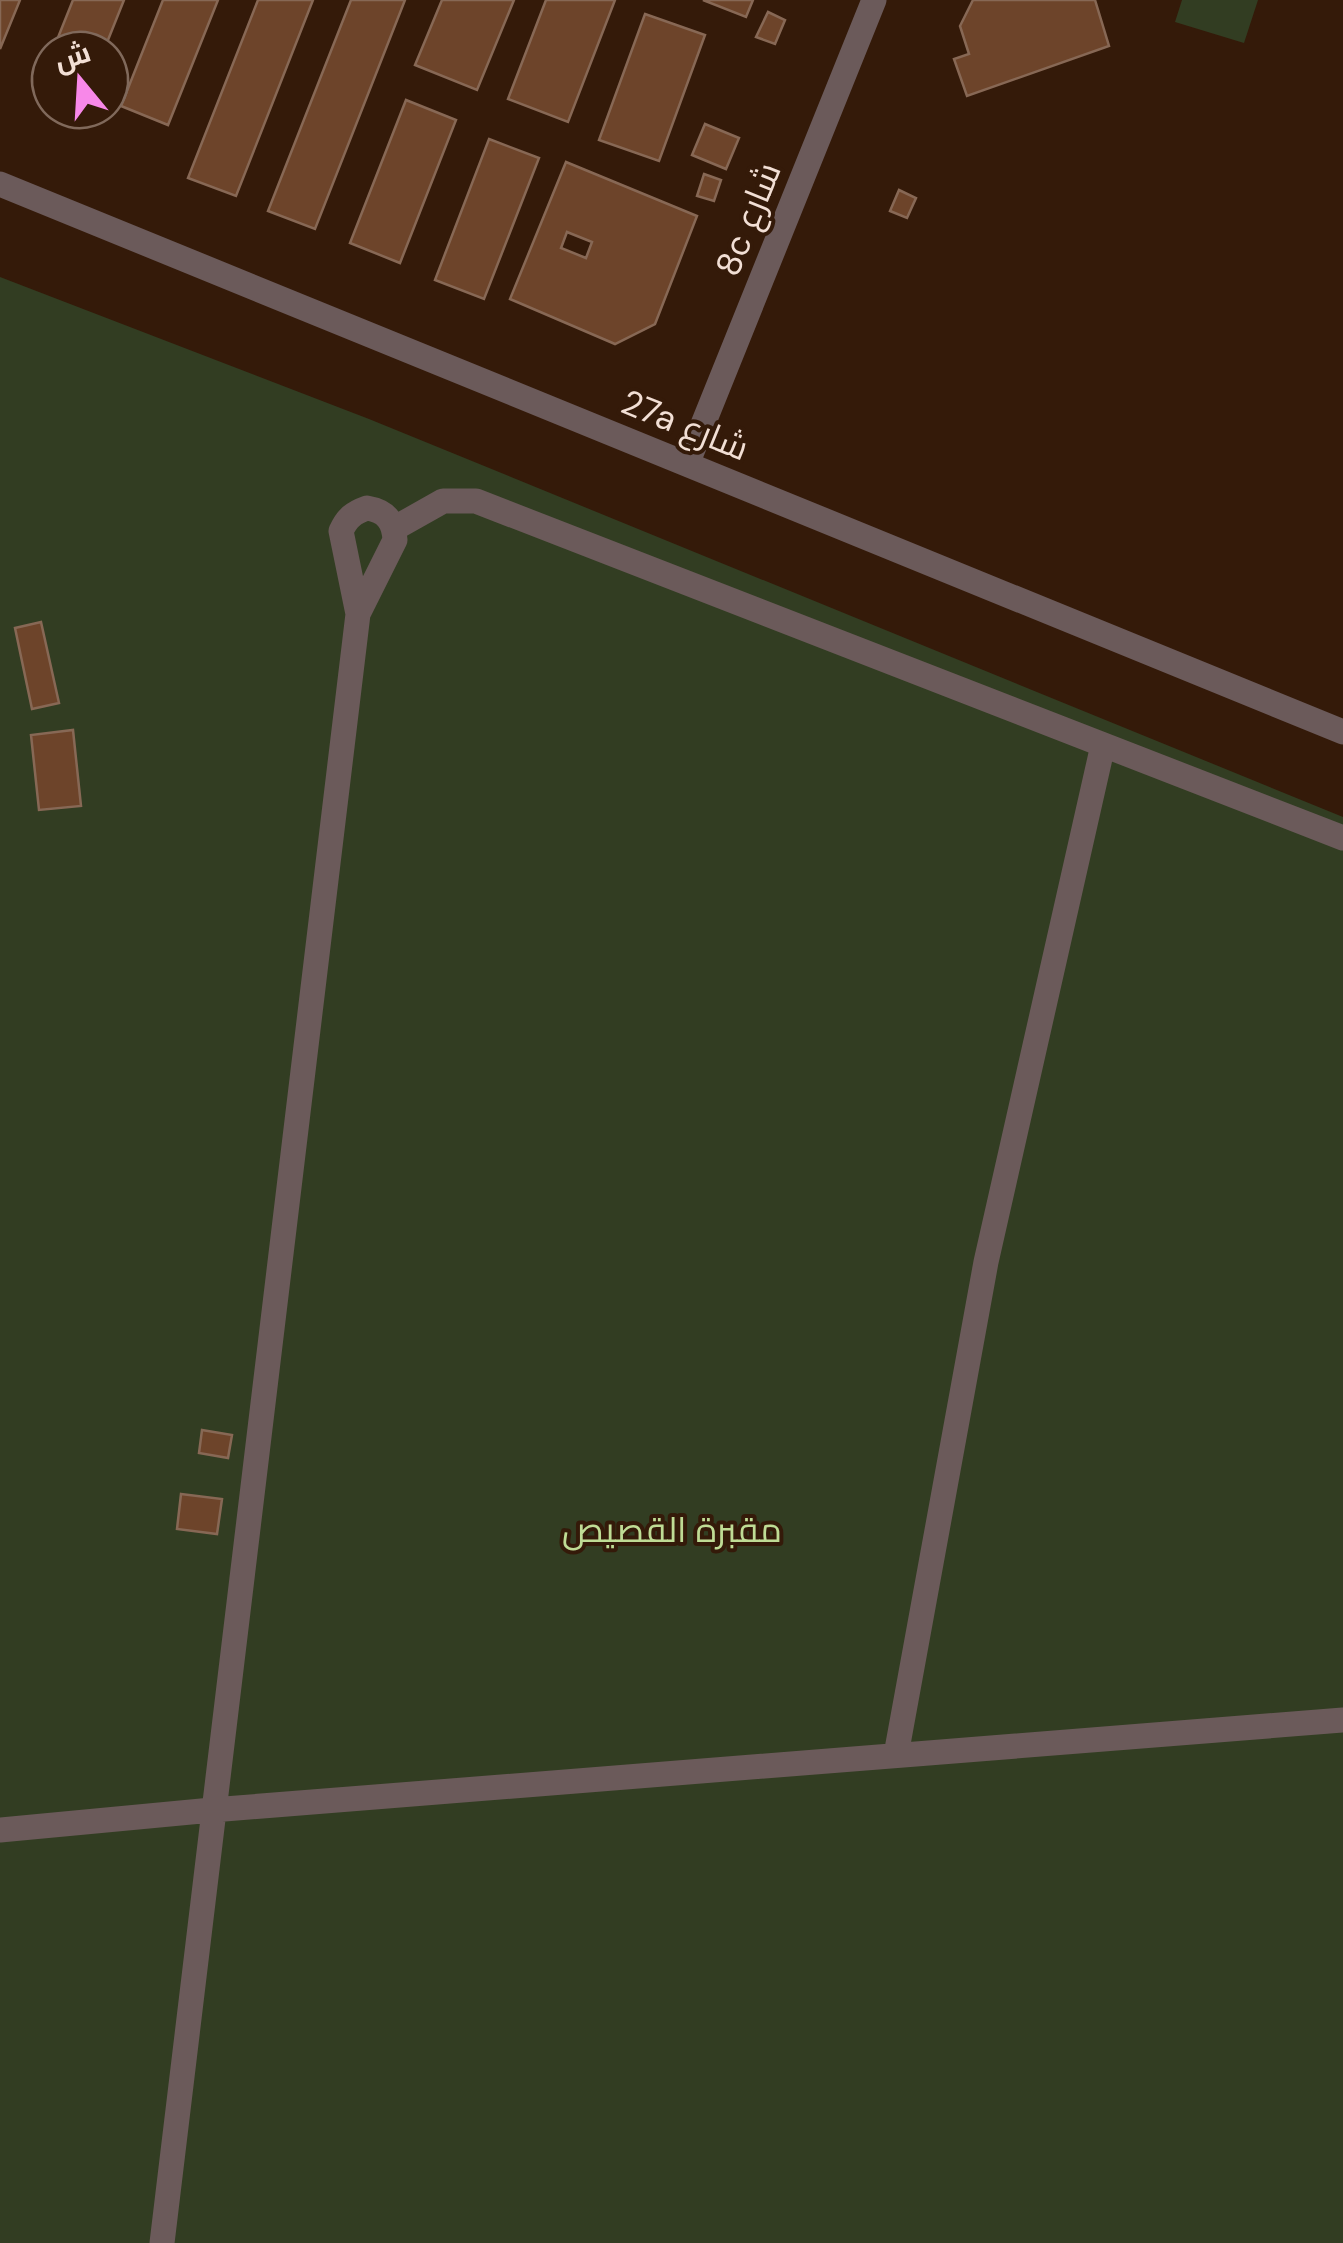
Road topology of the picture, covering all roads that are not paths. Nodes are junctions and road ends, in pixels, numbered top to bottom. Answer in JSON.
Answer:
{"nodes":[{"id":1,"x":874,"y":0,"type":"edge"},
{"id":2,"x":0,"y":184,"type":"edge"},
{"id":3,"x":687,"y":464,"type":"junction"},
{"id":4,"x":394,"y":528,"type":"junction"},
{"id":5,"x":358,"y":614,"type":"junction"},
{"id":6,"x":1343,"y":732,"type":"edge"},
{"id":7,"x":1103,"y":745,"type":"junction"},
{"id":8,"x":1343,"y":838,"type":"edge"},
{"id":9,"x":1343,"y":1720,"type":"edge"},
{"id":10,"x":896,"y":1755,"type":"junction"},
{"id":11,"x":212,"y":1810,"type":"junction"},
{"id":12,"x":0,"y":1830,"type":"edge"},
{"id":13,"x":162,"y":2243,"type":"edge"}],
"edges":[{"from":1,"to":3,"type":"street","name":"8c شارع"},
{"from":2,"to":3,"type":"street","name":"27a شارع"},
{"from":3,"to":6,"type":"street","name":"27a شارع"},
{"from":4,"to":5,"type":"street"},
{"from":4,"to":5,"type":"street"},
{"from":4,"to":7,"type":"street"},
{"from":5,"to":11,"type":"street"},
{"from":7,"to":8,"type":"street"},
{"from":7,"to":10,"type":"street"},
{"from":9,"to":10,"type":"street"},
{"from":10,"to":11,"type":"street"},
{"from":11,"to":12,"type":"street"},
{"from":11,"to":13,"type":"street"}]}
